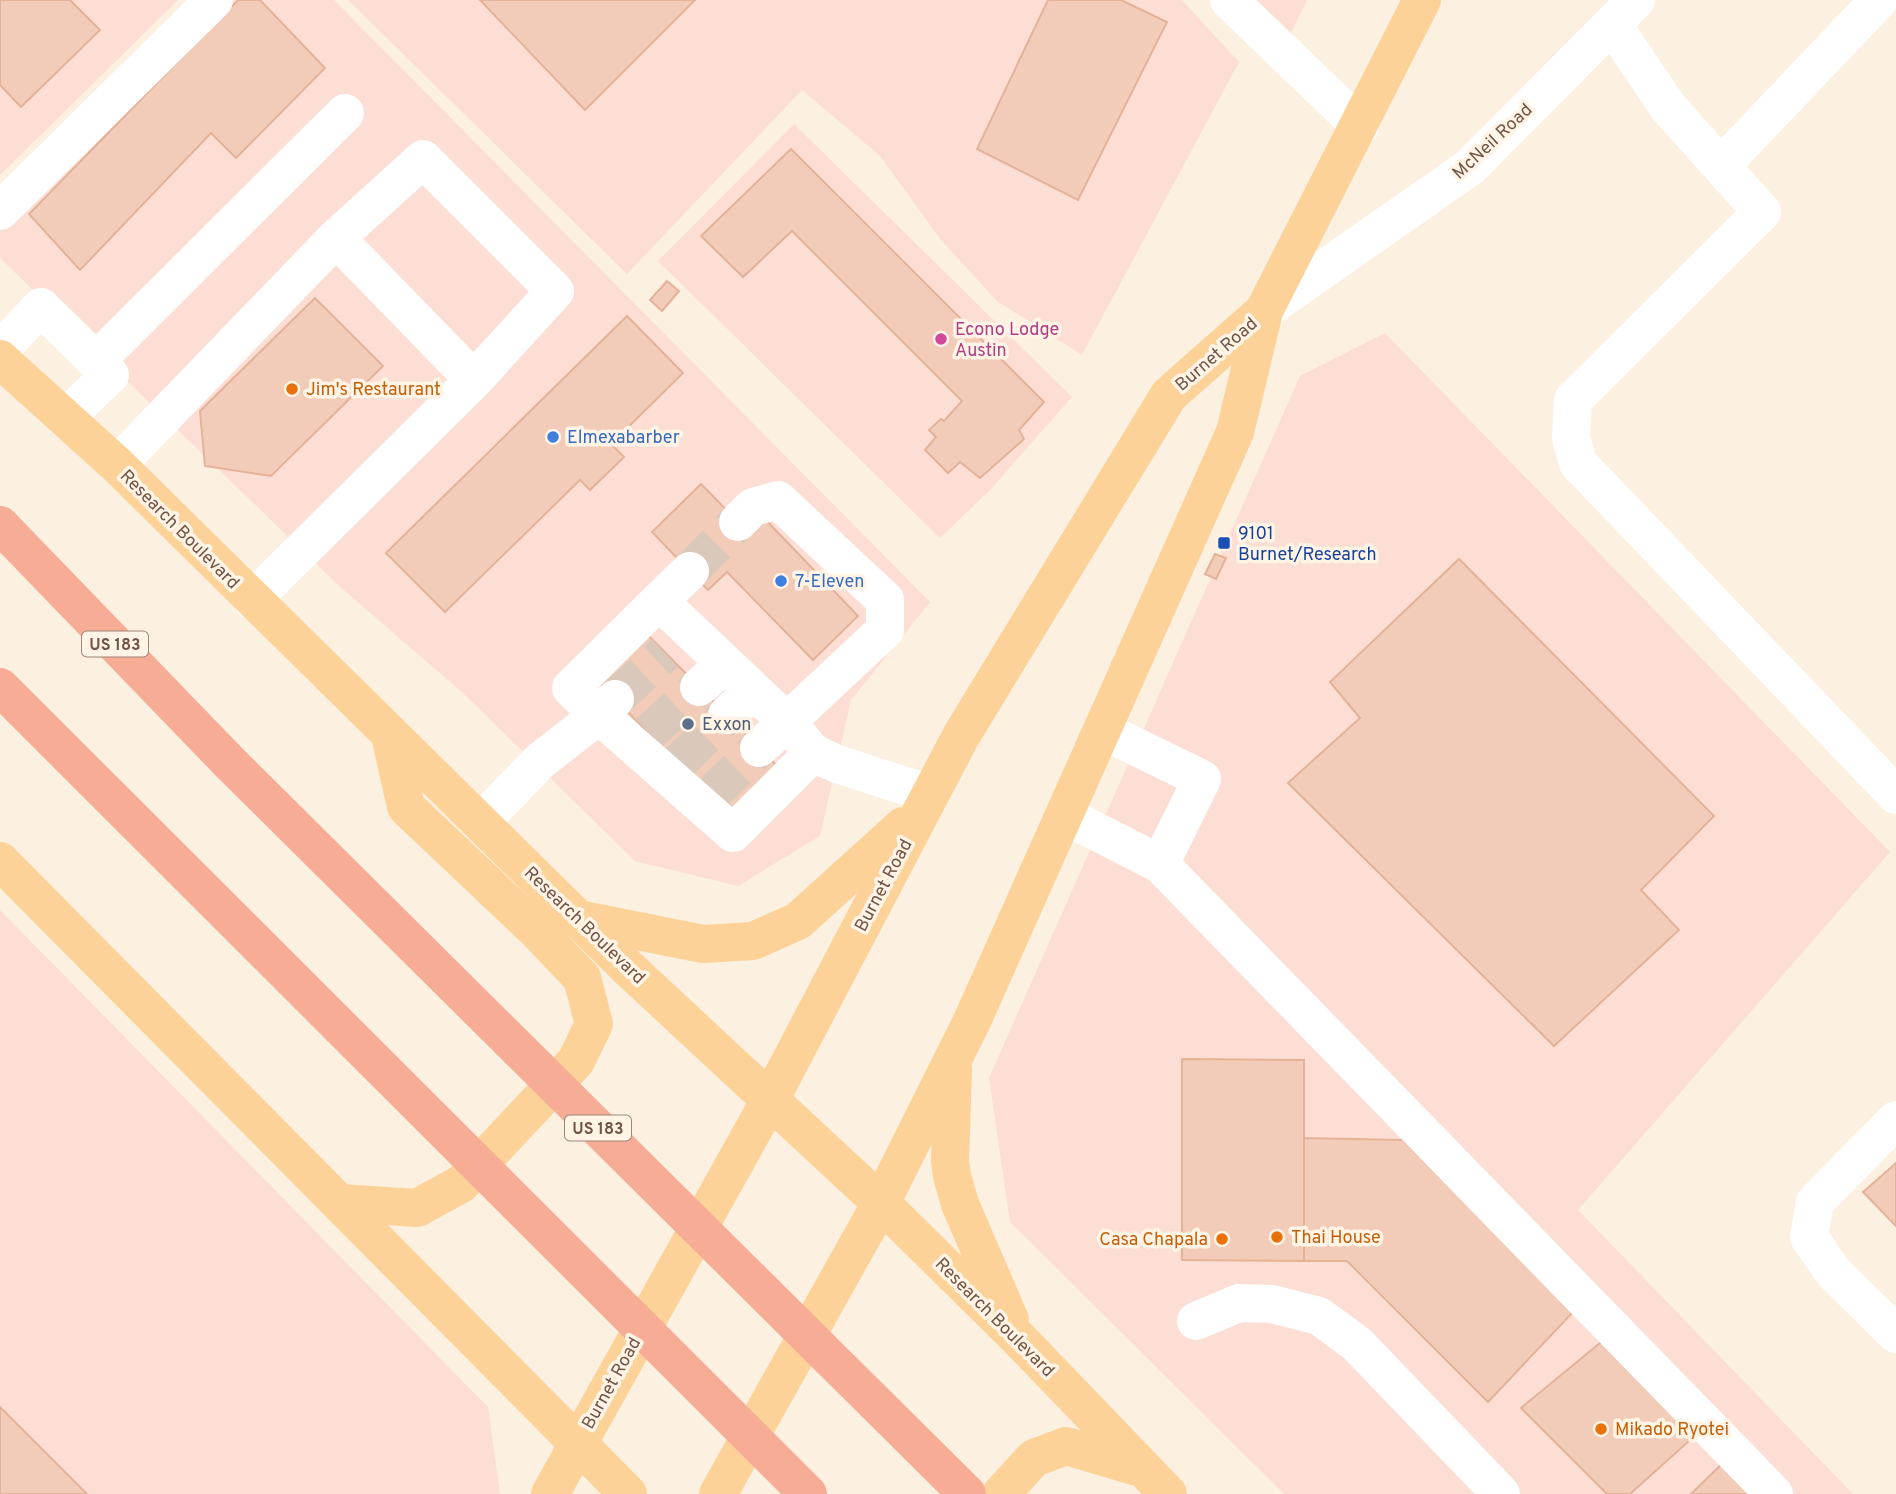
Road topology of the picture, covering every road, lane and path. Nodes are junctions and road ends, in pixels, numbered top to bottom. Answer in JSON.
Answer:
{"nodes":[{"id":1,"x":214,"y":0,"type":"edge"},
{"id":2,"x":1229,"y":0,"type":"edge"},
{"id":3,"x":1422,"y":0,"type":"edge"},
{"id":4,"x":1879,"y":0,"type":"edge"},
{"id":5,"x":1624,"y":12,"type":"edge"},
{"id":6,"x":345,"y":113,"type":"dead end"},
{"id":7,"x":1360,"y":126,"type":"junction"},
{"id":8,"x":1721,"y":166,"type":"junction"},
{"id":9,"x":0,"y":211,"type":"edge"},
{"id":10,"x":336,"y":238,"type":"junction"},
{"id":11,"x":1264,"y":312,"type":"junction"},
{"id":12,"x":0,"y":350,"type":"edge"},
{"id":13,"x":0,"y":359,"type":"edge"},
{"id":14,"x":96,"y":361,"type":"junction"},
{"id":15,"x":474,"y":380,"type":"junction"},
{"id":16,"x":65,"y":418,"type":"junction"},
{"id":17,"x":117,"y":466,"type":"junction"},
{"id":18,"x":738,"y":522,"type":"tunnel mouth"},
{"id":19,"x":0,"y":525,"type":"edge"},
{"id":20,"x":690,"y":571,"type":"tunnel mouth"},
{"id":21,"x":253,"y":600,"type":"junction"},
{"id":22,"x":659,"y":601,"type":"junction"},
{"id":23,"x":0,"y":687,"type":"edge"},
{"id":24,"x":607,"y":707,"type":"junction"},
{"id":25,"x":787,"y":722,"type":"junction"},
{"id":26,"x":1102,"y":730,"type":"junction"},
{"id":27,"x":390,"y":735,"type":"junction"},
{"id":28,"x":759,"y":748,"type":"tunnel mouth"},
{"id":29,"x":813,"y":753,"type":"junction"},
{"id":30,"x":1896,"y":795,"type":"edge"},
{"id":31,"x":927,"y":801,"type":"junction"},
{"id":32,"x":1064,"y":815,"type":"junction"},
{"id":33,"x":480,"y":823,"type":"junction"},
{"id":34,"x":0,"y":861,"type":"edge"},
{"id":35,"x":1160,"y":864,"type":"junction"},
{"id":36,"x":578,"y":919,"type":"junction"},
{"id":37,"x":953,"y":1060,"type":"junction"},
{"id":38,"x":770,"y":1100,"type":"junction"},
{"id":39,"x":1896,"y":1120,"type":"edge"},
{"id":40,"x":340,"y":1203,"type":"junction"},
{"id":41,"x":881,"y":1203,"type":"junction"},
{"id":42,"x":1196,"y":1321,"type":"dead end"},
{"id":43,"x":1896,"y":1334,"type":"edge"},
{"id":44,"x":1018,"y":1338,"type":"junction"},
{"id":45,"x":578,"y":1443,"type":"junction"},
{"id":46,"x":1156,"y":1481,"type":"edge"},
{"id":47,"x":550,"y":1494,"type":"edge"},
{"id":48,"x":628,"y":1494,"type":"edge"},
{"id":49,"x":718,"y":1494,"type":"edge"},
{"id":50,"x":808,"y":1494,"type":"edge"},
{"id":51,"x":967,"y":1494,"type":"edge"},
{"id":52,"x":1001,"y":1494,"type":"edge"},
{"id":53,"x":1502,"y":1494,"type":"edge"},
{"id":54,"x":1774,"y":1494,"type":"edge"}],
"edges":[{"from":1,"to":9,"type":"street"},
{"from":2,"to":7,"type":"street"},
{"from":3,"to":7,"type":"main road","name":"Burnet Road"},
{"from":4,"to":8,"type":"street"},
{"from":5,"to":8,"type":"street"},
{"from":5,"to":11,"type":"street","name":"McNeil Road"},
{"from":6,"to":14,"type":"street"},
{"from":7,"to":11,"type":"main road","name":"Burnet Road"},
{"from":8,"to":30,"type":"street"},
{"from":10,"to":15,"type":"street"},
{"from":10,"to":15,"type":"street"},
{"from":10,"to":17,"type":"street"},
{"from":11,"to":26,"type":"main road","name":"Burnet Road"},
{"from":11,"to":31,"type":"main road","name":"Burnet Road"},
{"from":12,"to":14,"type":"street"},
{"from":13,"to":16,"type":"main road","name":"Research Boulevard"},
{"from":14,"to":16,"type":"street"},
{"from":15,"to":21,"type":"street"},
{"from":16,"to":17,"type":"main road","name":"Research Boulevard"},
{"from":17,"to":21,"type":"main road","name":"Research Boulevard"},
{"from":18,"to":25,"type":"street"},
{"from":19,"to":51,"type":"highway","number":"US 183"},
{"from":20,"to":22,"type":"street"},
{"from":21,"to":27,"type":"main road","name":"Research Boulevard"},
{"from":22,"to":24,"type":"street"},
{"from":22,"to":25,"type":"street"},
{"from":23,"to":50,"type":"highway"},
{"from":24,"to":29,"type":"street"},
{"from":24,"to":33,"type":"street"},
{"from":25,"to":28,"type":"street"},
{"from":25,"to":29,"type":"street"},
{"from":26,"to":32,"type":"main road","name":"Burnet Road"},
{"from":26,"to":35,"type":"street"},
{"from":27,"to":33,"type":"main road","name":"Research Boulevard"},
{"from":27,"to":40,"type":"main road"},
{"from":29,"to":31,"type":"street"},
{"from":31,"to":36,"type":"main road"},
{"from":31,"to":38,"type":"main road","name":"Burnet Road"},
{"from":32,"to":35,"type":"street"},
{"from":32,"to":37,"type":"main road","name":"Burnet Road"},
{"from":33,"to":36,"type":"main road","name":"Research Boulevard"},
{"from":34,"to":40,"type":"main road"},
{"from":35,"to":54,"type":"street"},
{"from":36,"to":38,"type":"main road","name":"Research Boulevard"},
{"from":37,"to":41,"type":"main road","name":"Burnet Road"},
{"from":37,"to":44,"type":"main road"},
{"from":38,"to":41,"type":"main road","name":"Research Boulevard"},
{"from":38,"to":45,"type":"main road","name":"Burnet Road"},
{"from":39,"to":43,"type":"street"},
{"from":40,"to":45,"type":"main road"},
{"from":41,"to":44,"type":"main road","name":"Research Boulevard"},
{"from":41,"to":49,"type":"main road","name":"Burnet Road"},
{"from":42,"to":53,"type":"street"},
{"from":44,"to":46,"type":"main road","name":"Research Boulevard"},
{"from":45,"to":47,"type":"main road","name":"Burnet Road"},
{"from":45,"to":48,"type":"main road"},
{"from":46,"to":52,"type":"main road"}]}
